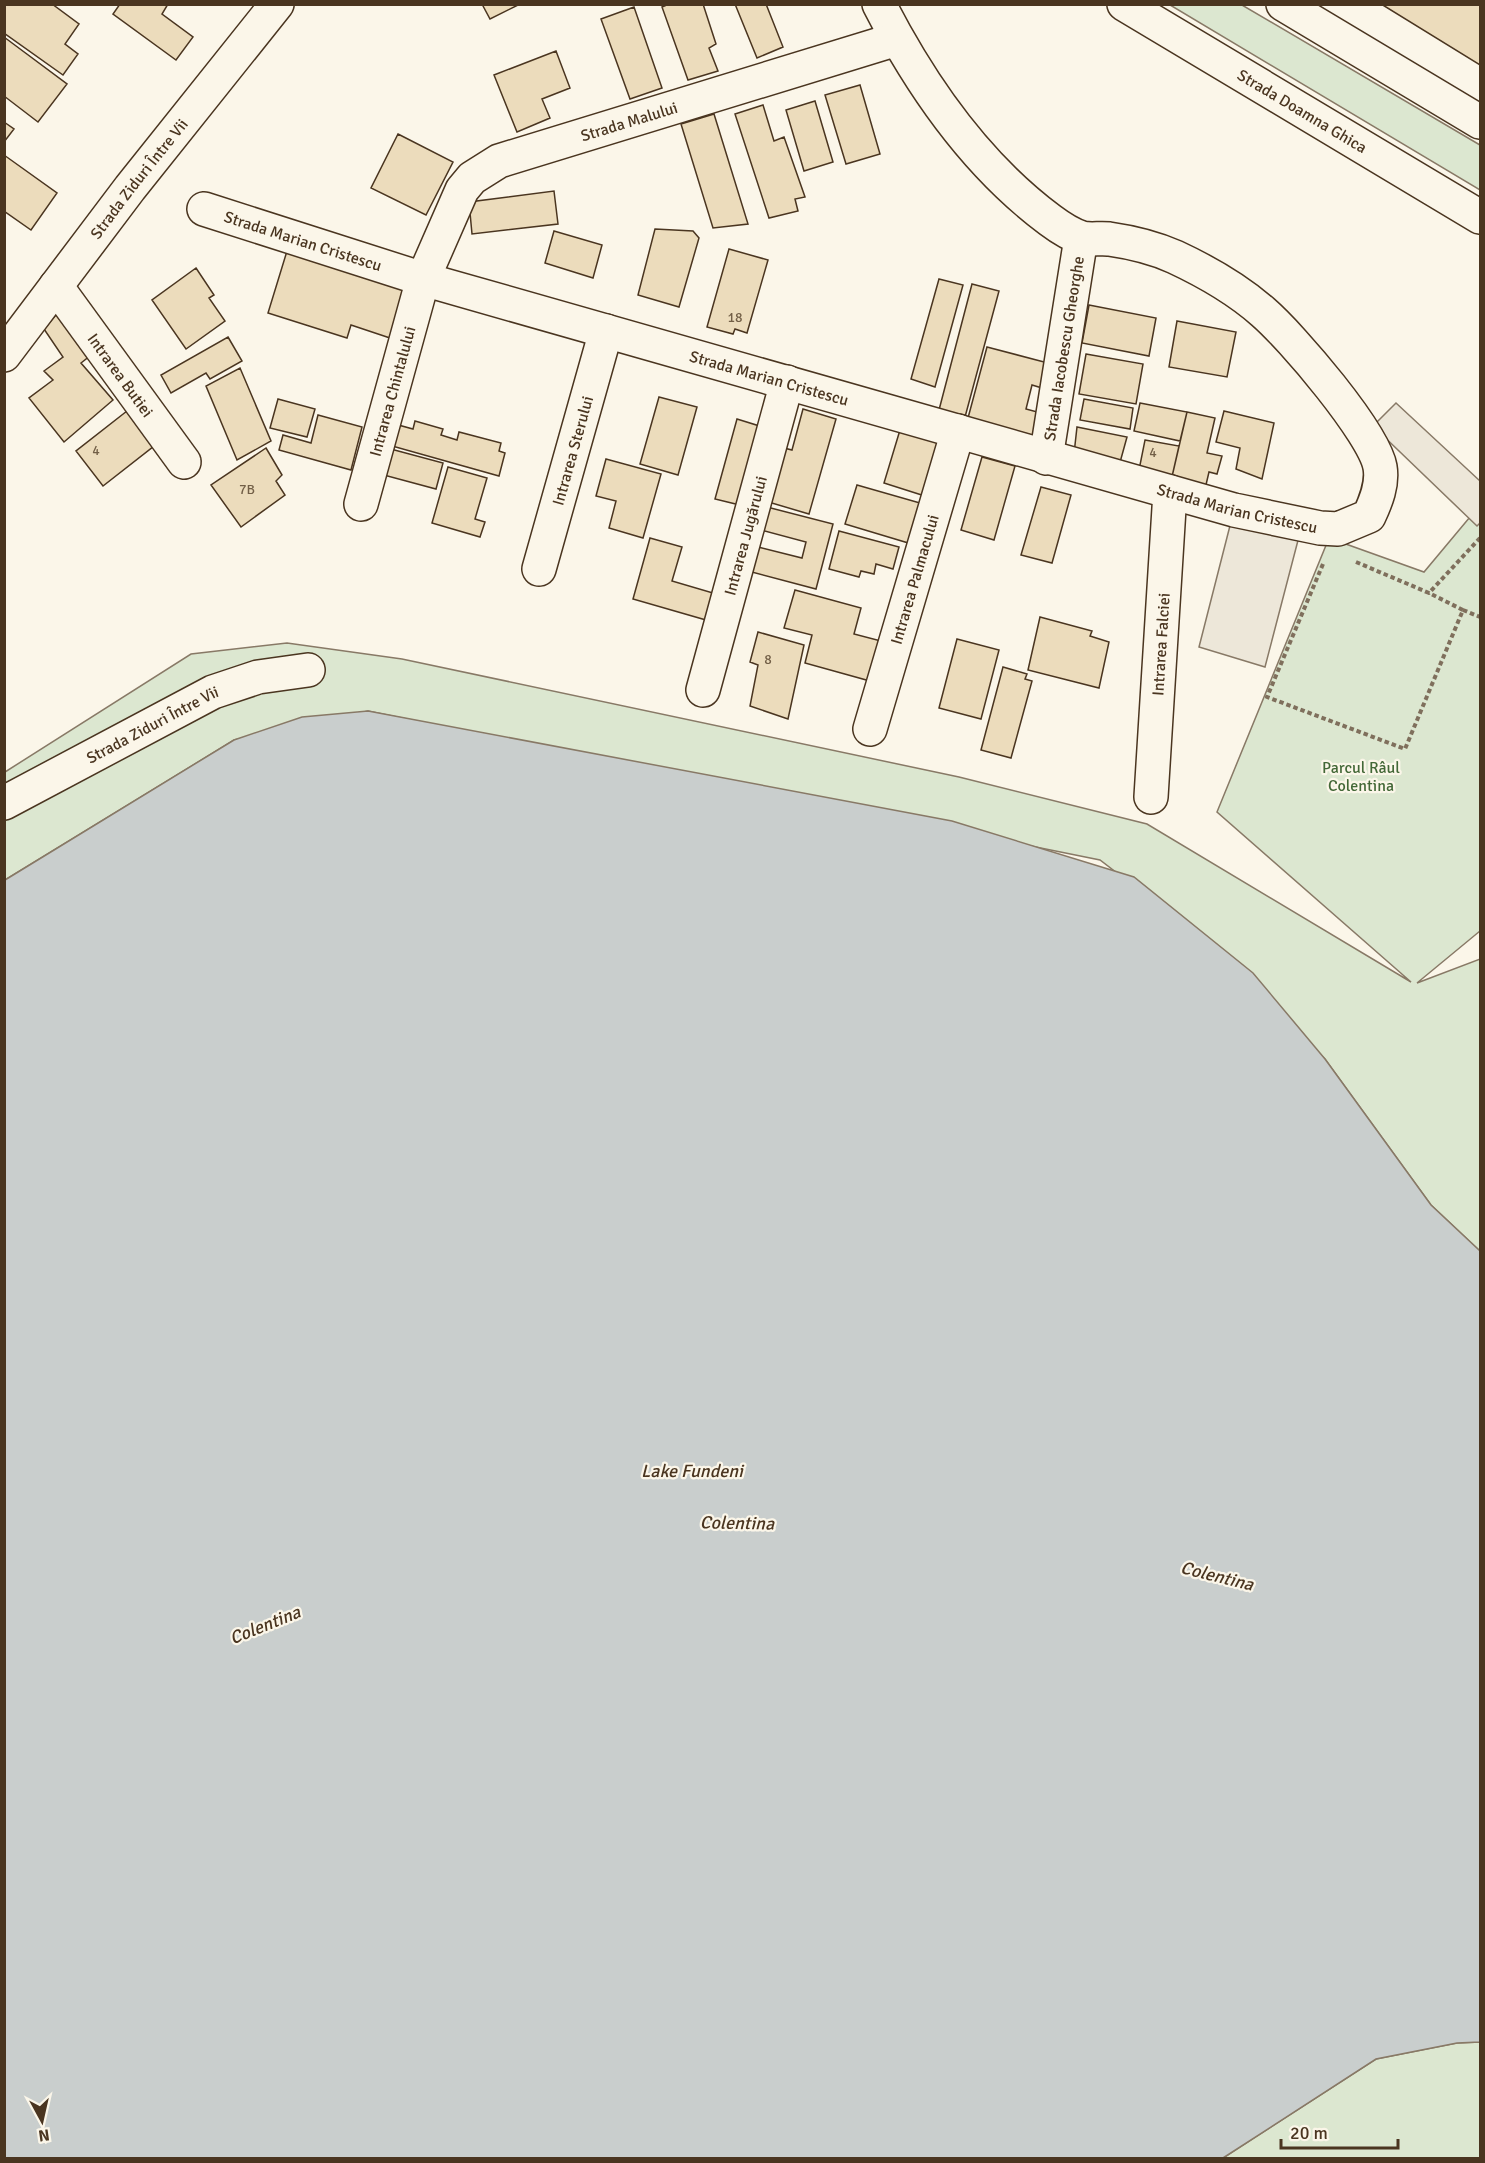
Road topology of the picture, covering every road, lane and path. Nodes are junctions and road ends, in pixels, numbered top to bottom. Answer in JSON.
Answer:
{"nodes":[{"id":1,"x":277,"y":4,"type":"edge"},
{"id":2,"x":879,"y":4,"type":"edge"},
{"id":3,"x":1124,"y":4,"type":"edge"},
{"id":4,"x":1283,"y":4,"type":"edge"},
{"id":5,"x":897,"y":39,"type":"junction"},
{"id":6,"x":1480,"y":123,"type":"edge"},
{"id":7,"x":204,"y":209,"type":"dead end"},
{"id":8,"x":1480,"y":217,"type":"edge"},
{"id":9,"x":1081,"y":238,"type":"junction"},
{"id":10,"x":423,"y":279,"type":"junction"},
{"id":11,"x":56,"y":286,"type":"junction"},
{"id":12,"x":606,"y":331,"type":"junction"},
{"id":13,"x":4,"y":355,"type":"edge"},
{"id":14,"x":787,"y":382,"type":"junction"},
{"id":15,"x":958,"y":431,"type":"junction"},
{"id":16,"x":1047,"y":458,"type":"junction"},
{"id":17,"x":184,"y":462,"type":"dead end"},
{"id":18,"x":1170,"y":492,"type":"junction"},
{"id":19,"x":361,"y":504,"type":"dead end"},
{"id":20,"x":1480,"y":538,"type":"edge"},
{"id":21,"x":1349,"y":559,"type":"dead end"},
{"id":22,"x":1325,"y":561,"type":"dead end"},
{"id":23,"x":539,"y":569,"type":"dead end"},
{"id":24,"x":1429,"y":593,"type":"junction"},
{"id":25,"x":1463,"y":610,"type":"junction"},
{"id":26,"x":1480,"y":617,"type":"edge"},
{"id":27,"x":308,"y":670,"type":"dead end"},
{"id":28,"x":703,"y":690,"type":"dead end"},
{"id":29,"x":870,"y":729,"type":"dead end"},
{"id":30,"x":1151,"y":797,"type":"dead end"},
{"id":31,"x":4,"y":803,"type":"edge"}],
"edges":[{"from":1,"to":11,"type":"street","name":"Strada Ziduri Între Vii"},
{"from":2,"to":5,"type":"street"},
{"from":3,"to":8,"type":"street","name":"Strada Doamna Ghica"},
{"from":4,"to":6,"type":"street"},
{"from":5,"to":9,"type":"street"},
{"from":5,"to":10,"type":"street","name":"Strada Malului"},
{"from":7,"to":10,"type":"street","name":"Strada Marian Cristescu"},
{"from":9,"to":16,"type":"street","name":"Strada Iacobescu Gheorghe"},
{"from":9,"to":18,"type":"street","name":"Strada Marian Cristescu"},
{"from":10,"to":12,"type":"street","name":"Strada Marian Cristescu"},
{"from":10,"to":19,"type":"street","name":"Intrarea Chintalului"},
{"from":11,"to":13,"type":"street","name":"Strada Ziduri Între Vii"},
{"from":11,"to":17,"type":"street","name":"Intrarea Butiei"},
{"from":12,"to":14,"type":"street","name":"Strada Marian Cristescu"},
{"from":12,"to":23,"type":"street","name":"Intrarea Sterului"},
{"from":14,"to":15,"type":"street","name":"Strada Marian Cristescu"},
{"from":14,"to":28,"type":"street","name":"Intrarea Jugărului"},
{"from":15,"to":16,"type":"street","name":"Strada Marian Cristescu"},
{"from":15,"to":29,"type":"street","name":"Intrarea Palmacului"},
{"from":16,"to":18,"type":"street","name":"Strada Marian Cristescu"},
{"from":18,"to":30,"type":"street","name":"Intrarea Falciei"},
{"from":20,"to":24,"type":"path"},
{"from":21,"to":24,"type":"path"},
{"from":22,"to":25,"type":"path"},
{"from":24,"to":25,"type":"path"},
{"from":25,"to":26,"type":"path"},
{"from":27,"to":31,"type":"street","name":"Strada Ziduri Între Vii"}]}
